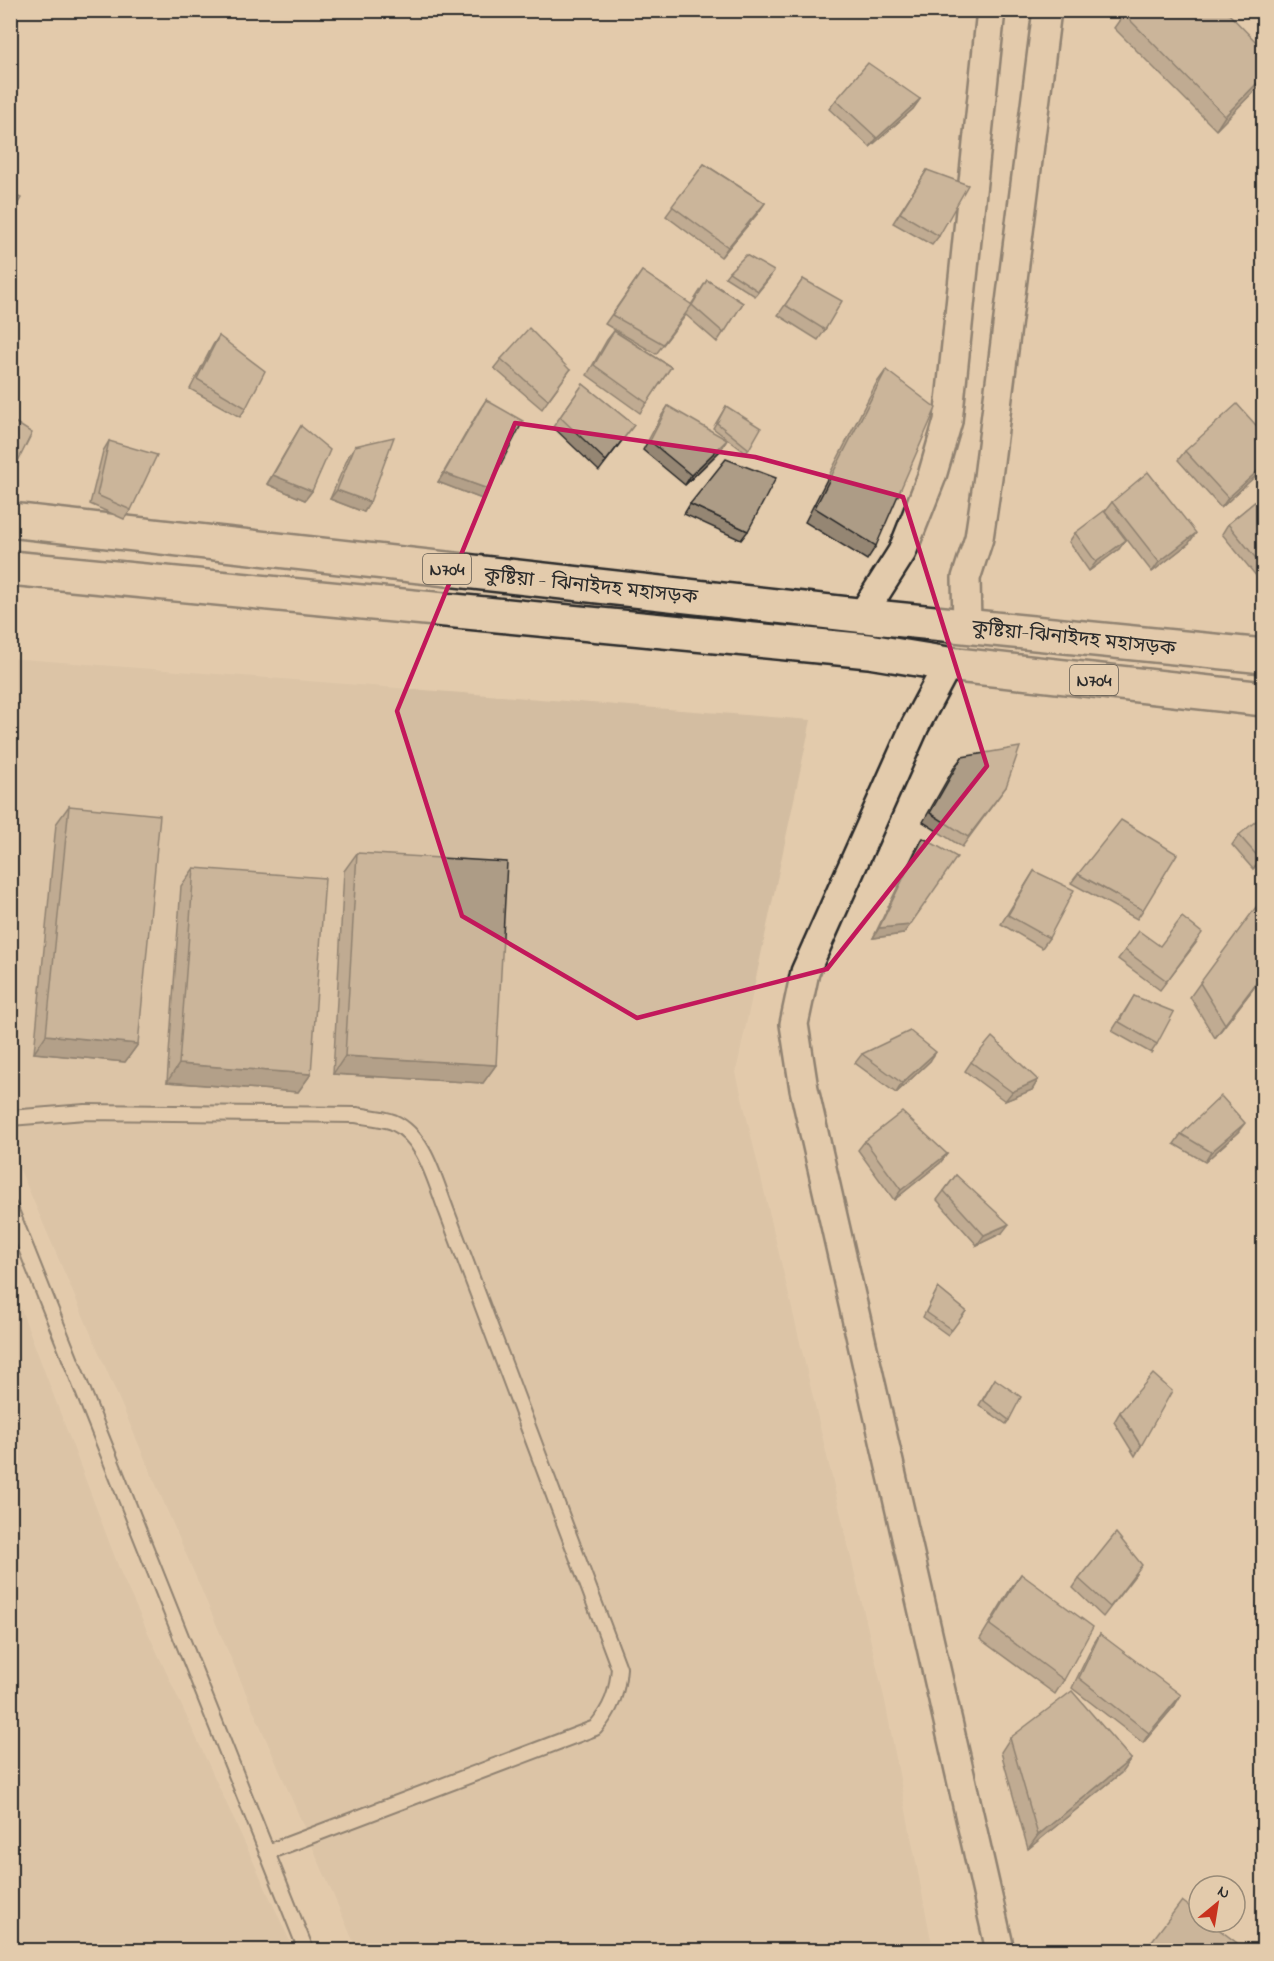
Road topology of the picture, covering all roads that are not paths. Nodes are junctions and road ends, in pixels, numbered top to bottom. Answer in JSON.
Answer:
{"nodes":[{"id":1,"x":991,"y":10,"type":"edge"},
{"id":2,"x":1047,"y":10,"type":"edge"},
{"id":3,"x":10,"y":520,"type":"edge"},
{"id":4,"x":10,"y":568,"type":"edge"},
{"id":5,"x":873,"y":617,"type":"junction"},
{"id":6,"x":954,"y":624,"type":"junction"},
{"id":7,"x":869,"y":651,"type":"joint"},
{"id":8,"x":1263,"y":656,"type":"edge"},
{"id":9,"x":937,"y":662,"type":"junction"},
{"id":10,"x":1263,"y":699,"type":"edge"},
{"id":11,"x":10,"y":1118,"type":"edge"},
{"id":12,"x":10,"y":1208,"type":"edge"},
{"id":13,"x":268,"y":1852,"type":"junction"},
{"id":14,"x":306,"y":1950,"type":"edge"},
{"id":15,"x":1000,"y":1950,"type":"edge"}],
"edges":[{"from":1,"to":5,"type":"street"},
{"from":2,"to":6,"type":"street"},
{"from":3,"to":5,"type":"highway","name":"কুষ্টিয়া - ঝিনাইদহ মহাসড়ক","number":"N704"},
{"from":4,"to":7,"type":"highway","name":"কুষ্টিয়া - ঝিনাইদহ মহাসড়ক","number":"N704"},
{"from":5,"to":6,"type":"highway","name":"কুষ্টিয়া-ঝিনাইদহ মহাসড়ক","number":"N704"},
{"from":6,"to":8,"type":"highway","name":"কুষ্টিয়া-ঝিনাইদহ মহাসড়ক","number":"N704"},
{"from":7,"to":9,"type":"highway","name":"কুষ্টিয়া-ঝিনাইদহ মহাসড়ক","number":"N704"},
{"from":9,"to":10,"type":"highway","name":"কুষ্টিয়া-ঝিনাইদহ মহাসড়ক","number":"N704"},
{"from":9,"to":15,"type":"street"},
{"from":11,"to":13,"type":"lane"},
{"from":12,"to":13,"type":"lane"},
{"from":13,"to":14,"type":"lane"}]}
